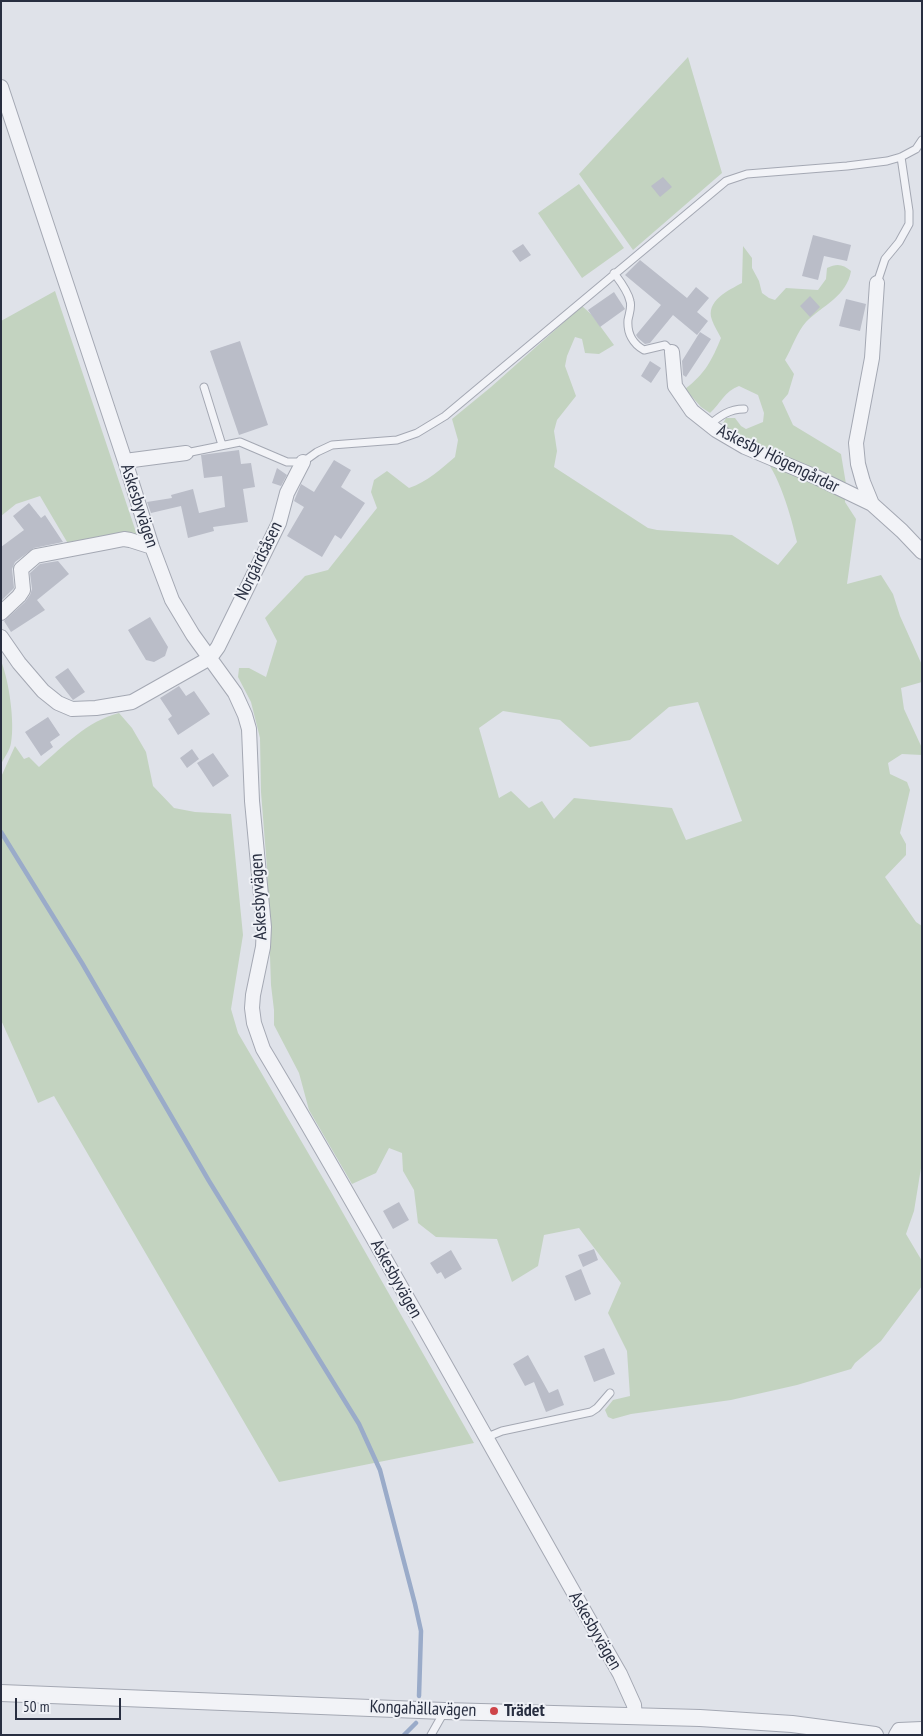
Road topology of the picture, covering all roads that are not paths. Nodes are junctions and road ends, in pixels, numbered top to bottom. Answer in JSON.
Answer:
{"nodes":[{"id":1,"x":1,"y":87,"type":"edge"},
{"id":2,"x":922,"y":140,"type":"edge"},
{"id":3,"x":901,"y":157,"type":"junction"},
{"id":4,"x":614,"y":273,"type":"junction"},
{"id":5,"x":877,"y":283,"type":"joint"},
{"id":6,"x":672,"y":352,"type":"joint"},
{"id":7,"x":204,"y":387,"type":"dead end"},
{"id":8,"x":744,"y":409,"type":"dead end"},
{"id":9,"x":709,"y":425,"type":"junction"},
{"id":10,"x":222,"y":445,"type":"junction"},
{"id":11,"x":186,"y":453,"type":"joint"},
{"id":12,"x":125,"y":461,"type":"junction"},
{"id":13,"x":303,"y":462,"type":"junction"},
{"id":14,"x":872,"y":504,"type":"junction"},
{"id":15,"x":152,"y":548,"type":"junction"},
{"id":16,"x":922,"y":552,"type":"edge"},
{"id":17,"x":1,"y":613,"type":"edge"},
{"id":18,"x":1,"y":637,"type":"edge"},
{"id":19,"x":210,"y":658,"type":"junction"},
{"id":20,"x":610,"y":1393,"type":"dead end"},
{"id":21,"x":485,"y":1438,"type":"junction"},
{"id":22,"x":1,"y":1693,"type":"edge"},
{"id":23,"x":444,"y":1711,"type":"junction"},
{"id":24,"x":635,"y":1717,"type":"junction"},
{"id":25,"x":922,"y":1729,"type":"edge"},
{"id":26,"x":431,"y":1735,"type":"edge"},
{"id":27,"x":875,"y":1735,"type":"edge"},
{"id":28,"x":896,"y":1735,"type":"edge"}],
"edges":[{"from":1,"to":12,"type":"street","name":"Askesbyvägen"},
{"from":2,"to":3,"type":"lane"},
{"from":3,"to":4,"type":"lane"},
{"from":3,"to":5,"type":"lane"},
{"from":4,"to":6,"type":"lane"},
{"from":4,"to":13,"type":"lane"},
{"from":5,"to":14,"type":"street","name":"Askesby Högengårdar"},
{"from":6,"to":9,"type":"street","name":"Askesby Högengårdar"},
{"from":7,"to":10,"type":"lane"},
{"from":8,"to":9,"type":"lane"},
{"from":9,"to":14,"type":"street","name":"Askesby Högengårdar"},
{"from":10,"to":11,"type":"lane"},
{"from":10,"to":13,"type":"lane"},
{"from":11,"to":12,"type":"street"},
{"from":12,"to":15,"type":"street","name":"Askesbyvägen"},
{"from":13,"to":19,"type":"street","name":"Norgårdsåsen"},
{"from":14,"to":16,"type":"street","name":"Askesby Högengårdar"},
{"from":15,"to":17,"type":"street"},
{"from":15,"to":19,"type":"street","name":"Askesbyvägen"},
{"from":18,"to":19,"type":"street"},
{"from":19,"to":21,"type":"street","name":"Askesbyvägen"},
{"from":20,"to":21,"type":"lane"},
{"from":21,"to":24,"type":"street","name":"Askesbyvägen"},
{"from":22,"to":23,"type":"street","name":"Kongahällavägen"},
{"from":23,"to":24,"type":"street","name":"Kongahällavägen"},
{"from":23,"to":26,"type":"lane"},
{"from":24,"to":27,"type":"street","name":"Kongahällavägen"},
{"from":25,"to":28,"type":"street"}]}
